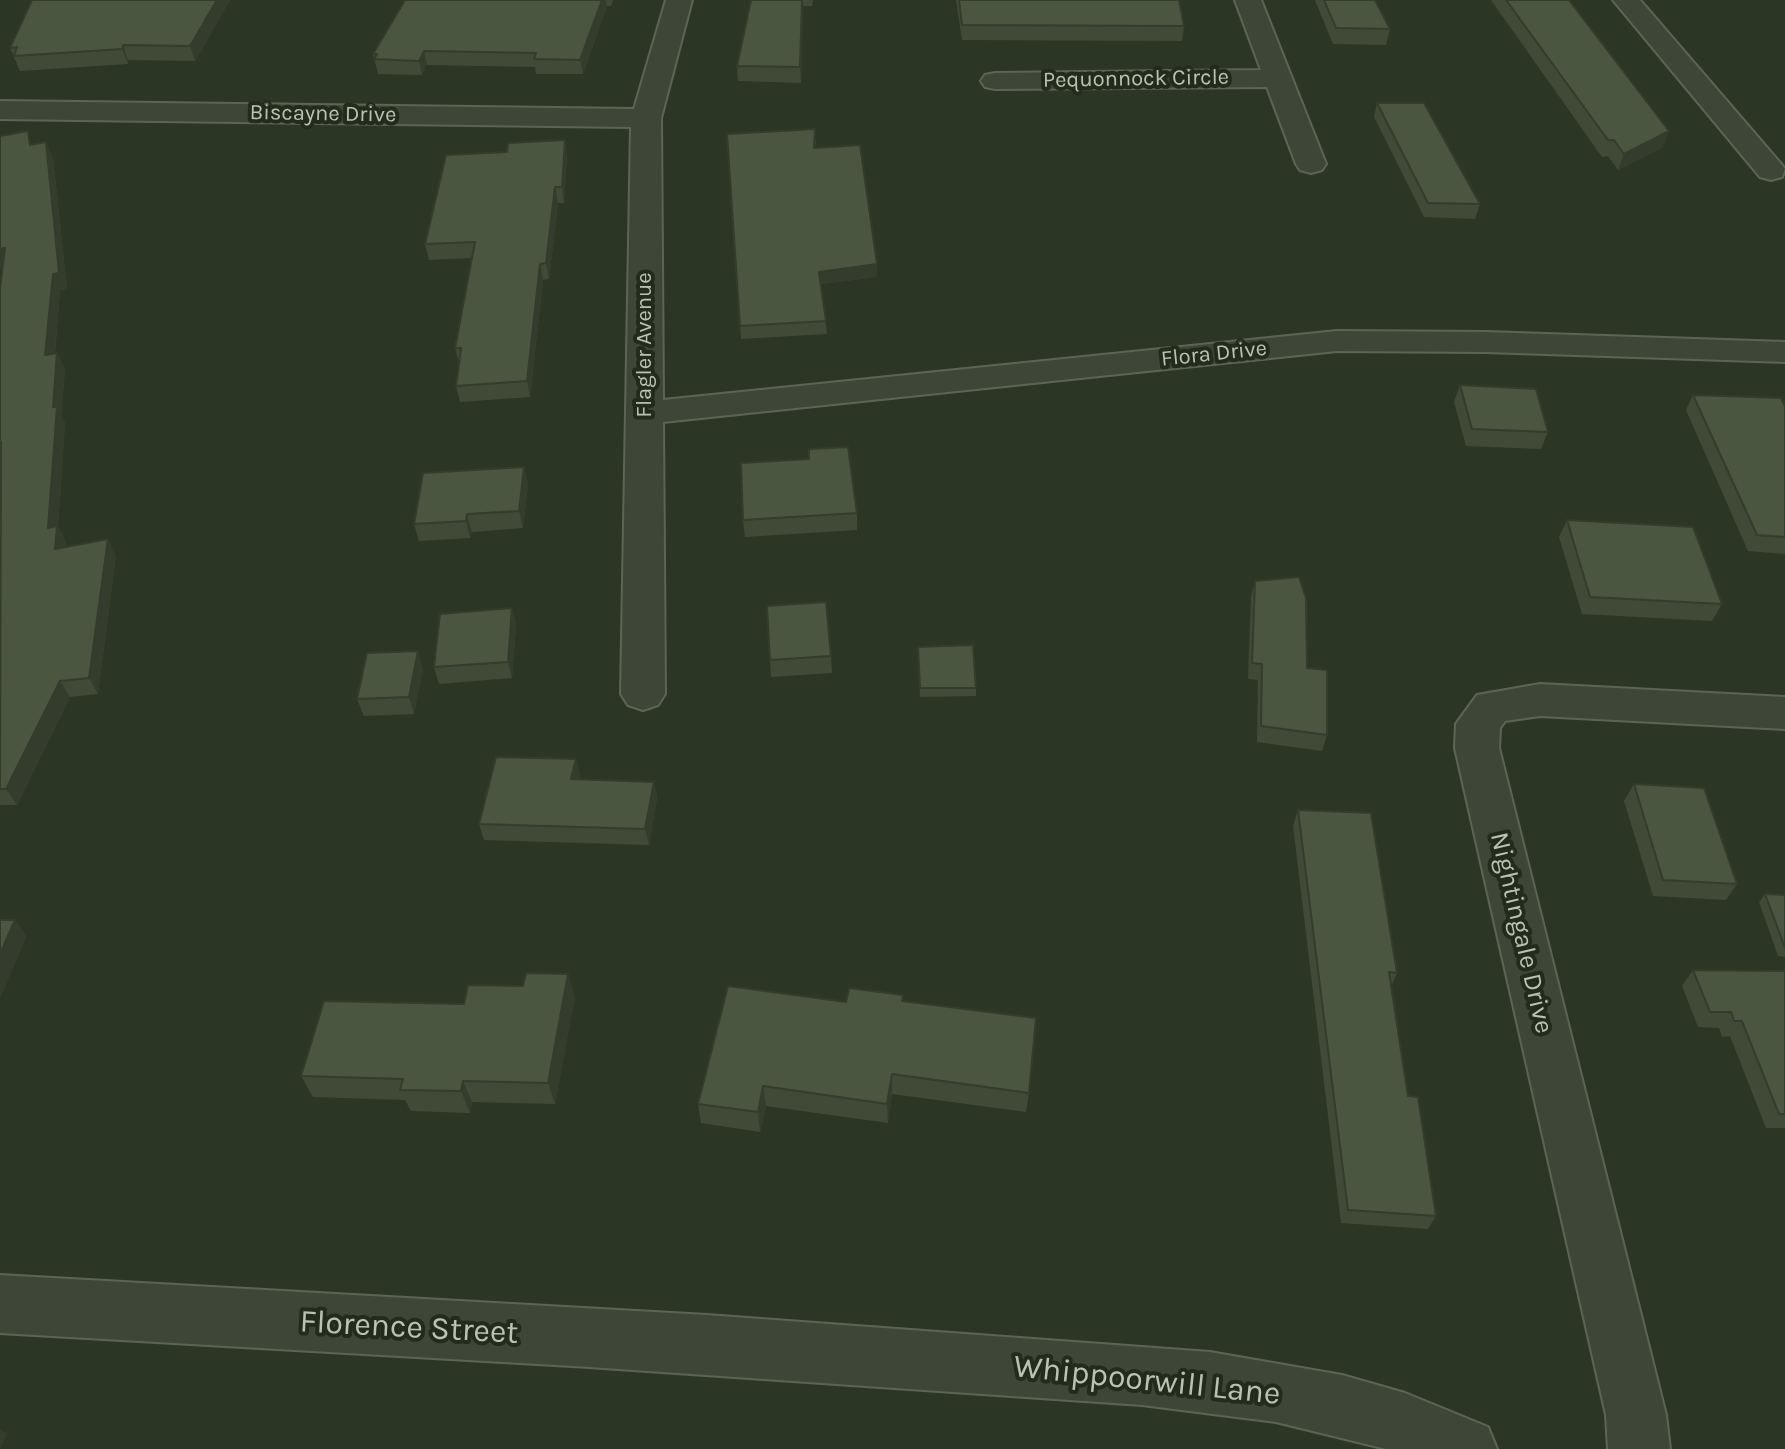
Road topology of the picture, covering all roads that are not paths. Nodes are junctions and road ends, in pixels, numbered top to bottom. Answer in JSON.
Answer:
{"nodes":[{"id":1,"x":679,"y":0,"type":"edge"},
{"id":2,"x":1248,"y":0,"type":"edge"},
{"id":3,"x":1626,"y":0,"type":"edge"},
{"id":4,"x":1277,"y":78,"type":"junction"},
{"id":5,"x":995,"y":81,"type":"dead end"},
{"id":6,"x":0,"y":110,"type":"edge"},
{"id":7,"x":646,"y":118,"type":"junction"},
{"id":8,"x":1311,"y":164,"type":"dead end"},
{"id":9,"x":1771,"y":171,"type":"dead end"},
{"id":10,"x":1785,"y":352,"type":"edge"},
{"id":11,"x":645,"y":413,"type":"junction"},
{"id":12,"x":643,"y":694,"type":"dead end"},
{"id":13,"x":1785,"y":713,"type":"edge"},
{"id":14,"x":0,"y":1304,"type":"edge"},
{"id":15,"x":818,"y":1352,"type":"joint"},
{"id":16,"x":1466,"y":1449,"type":"edge"},
{"id":17,"x":1639,"y":1449,"type":"edge"}],
"edges":[{"from":1,"to":7,"type":"street","name":"Flagler Avenue"},
{"from":2,"to":4,"type":"street"},
{"from":3,"to":9,"type":"street"},
{"from":4,"to":5,"type":"street","name":"Pequonnock Circle"},
{"from":4,"to":8,"type":"street"},
{"from":6,"to":7,"type":"street","name":"Biscayne Drive"},
{"from":7,"to":11,"type":"street","name":"Flagler Avenue"},
{"from":10,"to":11,"type":"street","name":"Flora Drive"},
{"from":11,"to":12,"type":"street","name":"Flagler Avenue"},
{"from":13,"to":17,"type":"street","name":"Nightingale Drive"},
{"from":14,"to":15,"type":"street","name":"Florence Street"},
{"from":15,"to":16,"type":"street","name":"Whippoorwill Lane"}]}
